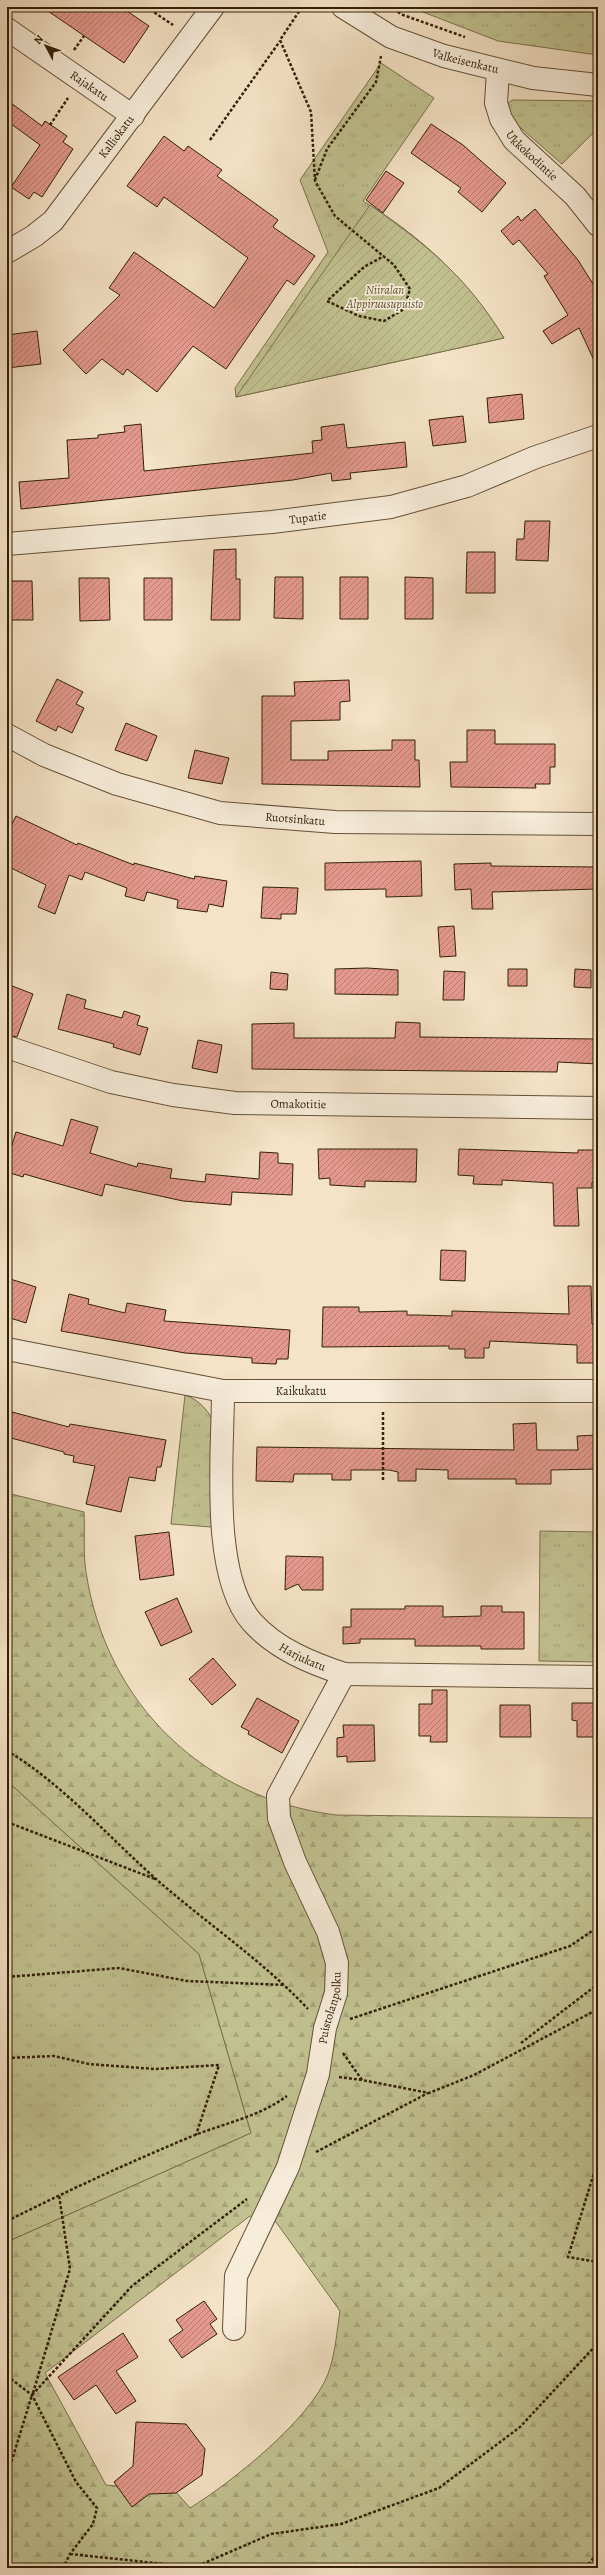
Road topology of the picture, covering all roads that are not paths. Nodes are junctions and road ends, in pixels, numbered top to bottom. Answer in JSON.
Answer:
{"nodes":[{"id":1,"x":213,"y":7,"type":"edge"},
{"id":2,"x":344,"y":7,"type":"edge"},
{"id":3,"x":7,"y":29,"type":"edge"},
{"id":4,"x":498,"y":71,"type":"junction"},
{"id":5,"x":598,"y":85,"type":"edge"},
{"id":6,"x":133,"y":116,"type":"junction"},
{"id":7,"x":598,"y":225,"type":"edge"},
{"id":8,"x":7,"y":252,"type":"edge"},
{"id":9,"x":598,"y":436,"type":"edge"},
{"id":10,"x":7,"y":544,"type":"edge"},
{"id":11,"x":7,"y":735,"type":"edge"},
{"id":12,"x":598,"y":824,"type":"edge"},
{"id":13,"x":7,"y":1048,"type":"edge"},
{"id":14,"x":598,"y":1108,"type":"edge"},
{"id":15,"x":7,"y":1349,"type":"edge"},
{"id":16,"x":223,"y":1391,"type":"junction"},
{"id":17,"x":598,"y":1391,"type":"edge"},
{"id":18,"x":344,"y":1674,"type":"junction"},
{"id":19,"x":598,"y":1677,"type":"edge"},
{"id":20,"x":234,"y":2329,"type":"dead end"}],
"edges":[{"from":1,"to":6,"type":"street","name":"Kalliokatu"},
{"from":2,"to":4,"type":"street","name":"Valkeisenkatu"},
{"from":3,"to":6,"type":"street","name":"Rajakatu"},
{"from":4,"to":5,"type":"street","name":"Valkeisenkatu"},
{"from":4,"to":7,"type":"street","name":"Ukkokodintie"},
{"from":6,"to":8,"type":"street","name":"Kalliokatu"},
{"from":9,"to":10,"type":"street","name":"Tupatie"},
{"from":11,"to":12,"type":"street","name":"Ruotsinkatu"},
{"from":13,"to":14,"type":"street","name":"Omakotitie"},
{"from":15,"to":16,"type":"street","name":"Kaikukatu"},
{"from":16,"to":17,"type":"street","name":"Kaikukatu"},
{"from":16,"to":18,"type":"street","name":"Harjukatu"},
{"from":18,"to":19,"type":"street","name":"Harjukatu"},
{"from":18,"to":20,"type":"street","name":"Puistolanpolku"}]}
